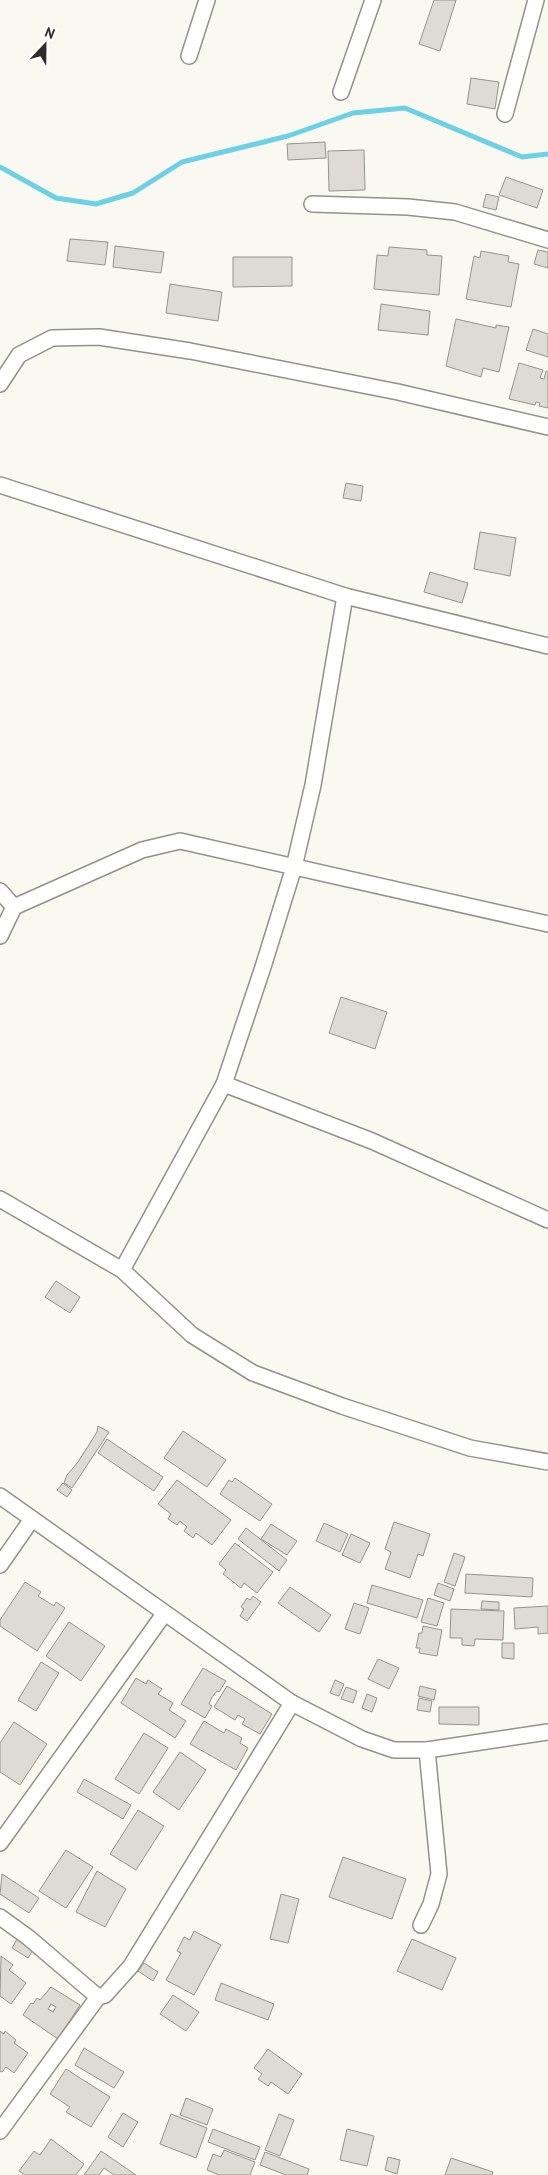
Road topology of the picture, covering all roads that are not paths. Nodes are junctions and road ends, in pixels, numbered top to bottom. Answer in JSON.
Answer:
{"nodes":[{"id":1,"x":207,"y":0,"type":"edge"},
{"id":2,"x":373,"y":0,"type":"edge"},
{"id":3,"x":536,"y":0,"type":"edge"},
{"id":4,"x":189,"y":56,"type":"dead end"},
{"id":5,"x":340,"y":92,"type":"dead end"},
{"id":6,"x":505,"y":114,"type":"dead end"},
{"id":7,"x":312,"y":204,"type":"dead end"},
{"id":8,"x":548,"y":240,"type":"edge"},
{"id":9,"x":0,"y":384,"type":"edge"},
{"id":10,"x":548,"y":427,"type":"edge"},
{"id":11,"x":0,"y":485,"type":"edge"},
{"id":12,"x":345,"y":596,"type":"junction"},
{"id":13,"x":548,"y":646,"type":"edge"},
{"id":14,"x":294,"y":867,"type":"junction"},
{"id":15,"x":0,"y":891,"type":"edge"},
{"id":16,"x":14,"y":907,"type":"junction"},
{"id":17,"x":548,"y":924,"type":"edge"},
{"id":18,"x":0,"y":936,"type":"edge"},
{"id":19,"x":224,"y":1084,"type":"junction"},
{"id":20,"x":0,"y":1199,"type":"edge"},
{"id":21,"x":548,"y":1220,"type":"edge"},
{"id":22,"x":122,"y":1270,"type":"junction"},
{"id":23,"x":548,"y":1462,"type":"edge"},
{"id":24,"x":0,"y":1496,"type":"edge"},
{"id":25,"x":32,"y":1519,"type":"junction"},
{"id":26,"x":0,"y":1565,"type":"edge"},
{"id":27,"x":164,"y":1614,"type":"junction"},
{"id":28,"x":292,"y":1703,"type":"junction"},
{"id":29,"x":548,"y":1732,"type":"edge"},
{"id":30,"x":427,"y":1750,"type":"junction"},
{"id":31,"x":0,"y":1843,"type":"edge"},
{"id":32,"x":0,"y":1917,"type":"edge"},
{"id":33,"x":421,"y":1925,"type":"dead end"},
{"id":34,"x":98,"y":1997,"type":"junction"},
{"id":35,"x":0,"y":2131,"type":"edge"}],
"edges":[{"from":1,"to":4,"type":"street"},
{"from":2,"to":5,"type":"street"},
{"from":3,"to":6,"type":"street"},
{"from":7,"to":8,"type":"street"},
{"from":9,"to":10,"type":"street"},
{"from":11,"to":12,"type":"street"},
{"from":12,"to":13,"type":"street"},
{"from":12,"to":14,"type":"street"},
{"from":14,"to":16,"type":"street"},
{"from":14,"to":17,"type":"street"},
{"from":14,"to":19,"type":"street"},
{"from":15,"to":16,"type":"street"},
{"from":16,"to":18,"type":"street"},
{"from":19,"to":21,"type":"street"},
{"from":19,"to":22,"type":"street"},
{"from":20,"to":22,"type":"street"},
{"from":22,"to":23,"type":"street"},
{"from":24,"to":25,"type":"street"},
{"from":25,"to":26,"type":"street"},
{"from":25,"to":27,"type":"street"},
{"from":27,"to":28,"type":"street"},
{"from":27,"to":31,"type":"street"},
{"from":28,"to":30,"type":"street"},
{"from":28,"to":34,"type":"street"},
{"from":29,"to":30,"type":"street"},
{"from":30,"to":33,"type":"street"},
{"from":32,"to":34,"type":"street"},
{"from":34,"to":35,"type":"street"}]}
